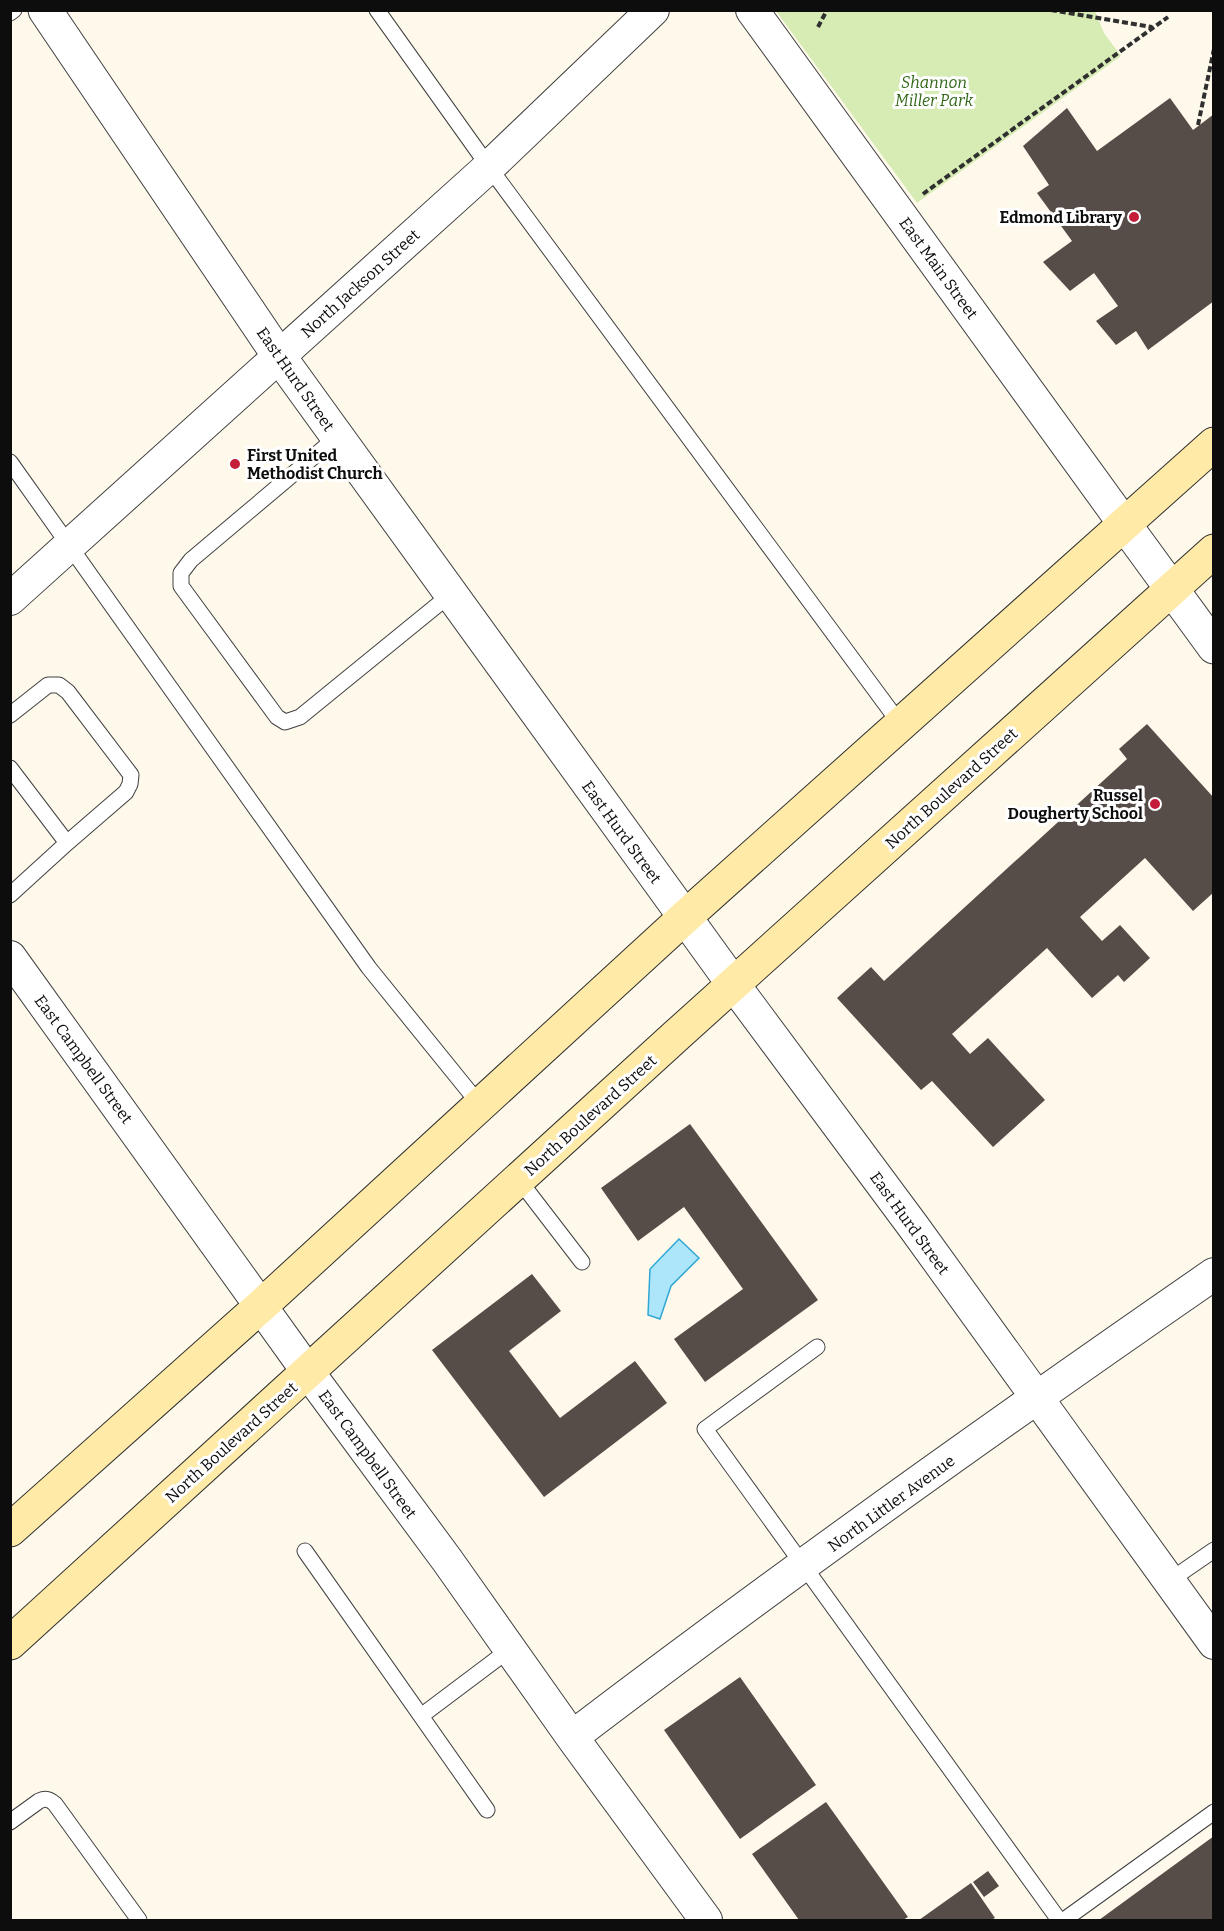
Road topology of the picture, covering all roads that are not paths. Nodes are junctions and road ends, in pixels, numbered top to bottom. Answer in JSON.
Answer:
{"nodes":[{"id":1,"x":14,"y":10,"type":"edge"},
{"id":2,"x":45,"y":10,"type":"edge"},
{"id":3,"x":377,"y":10,"type":"edge"},
{"id":4,"x":653,"y":10,"type":"edge"},
{"id":5,"x":753,"y":10,"type":"edge"},
{"id":6,"x":10,"y":13,"type":"edge"},
{"id":7,"x":489,"y":167,"type":"junction"},
{"id":8,"x":279,"y":356,"type":"junction"},
{"id":9,"x":337,"y":437,"type":"junction"},
{"id":10,"x":1214,"y":444,"type":"edge"},
{"id":11,"x":10,"y":462,"type":"edge"},
{"id":12,"x":1125,"y":525,"type":"junction"},
{"id":13,"x":70,"y":545,"type":"junction"},
{"id":14,"x":1214,"y":551,"type":"edge"},
{"id":15,"x":1172,"y":588,"type":"junction"},
{"id":16,"x":451,"y":594,"type":"junction"},
{"id":17,"x":10,"y":599,"type":"edge"},
{"id":18,"x":1214,"y":647,"type":"edge"},
{"id":19,"x":10,"y":715,"type":"edge"},
{"id":20,"x":902,"y":725,"type":"junction"},
{"id":21,"x":10,"y":768,"type":"edge"},
{"id":22,"x":67,"y":843,"type":"junction"},
{"id":23,"x":10,"y":895,"type":"edge"},
{"id":24,"x":684,"y":918,"type":"junction"},
{"id":25,"x":10,"y":957,"type":"edge"},
{"id":26,"x":734,"y":985,"type":"junction"},
{"id":27,"x":480,"y":1105,"type":"junction"},
{"id":28,"x":519,"y":1180,"type":"junction"},
{"id":29,"x":582,"y":1262,"type":"dead end"},
{"id":30,"x":1214,"y":1274,"type":"edge"},
{"id":31,"x":261,"y":1306,"type":"junction"},
{"id":32,"x":817,"y":1347,"type":"dead end"},
{"id":33,"x":308,"y":1372,"type":"junction"},
{"id":34,"x":1037,"y":1397,"type":"junction"},
{"id":35,"x":10,"y":1530,"type":"edge"},
{"id":36,"x":1214,"y":1550,"type":"edge"},
{"id":37,"x":305,"y":1551,"type":"dead end"},
{"id":38,"x":803,"y":1566,"type":"junction"},
{"id":39,"x":1169,"y":1581,"type":"junction"},
{"id":40,"x":10,"y":1642,"type":"edge"},
{"id":41,"x":1214,"y":1642,"type":"edge"},
{"id":42,"x":510,"y":1649,"type":"junction"},
{"id":43,"x":421,"y":1716,"type":"junction"},
{"id":44,"x":572,"y":1737,"type":"junction"},
{"id":45,"x":487,"y":1810,"type":"dead end"},
{"id":46,"x":1214,"y":1812,"type":"edge"},
{"id":47,"x":10,"y":1822,"type":"edge"},
{"id":48,"x":140,"y":1920,"type":"edge"},
{"id":49,"x":706,"y":1920,"type":"edge"},
{"id":50,"x":1059,"y":1920,"type":"edge"},
{"id":51,"x":1064,"y":1920,"type":"edge"}],
"edges":[{"from":1,"to":6,"type":"lane"},
{"from":2,"to":8,"type":"street","name":"East Hurd Street"},
{"from":3,"to":7,"type":"lane"},
{"from":4,"to":7,"type":"street","name":"North Jackson Street"},
{"from":5,"to":12,"type":"street","name":"East Main Street"},
{"from":7,"to":8,"type":"street","name":"North Jackson Street"},
{"from":7,"to":20,"type":"lane"},
{"from":8,"to":9,"type":"street","name":"East Hurd Street"},
{"from":8,"to":13,"type":"street","name":"North Jackson Street"},
{"from":9,"to":16,"type":"street","name":"East Hurd Street"},
{"from":9,"to":16,"type":"lane"},
{"from":10,"to":12,"type":"main road"},
{"from":11,"to":13,"type":"lane"},
{"from":12,"to":15,"type":"street"},
{"from":12,"to":20,"type":"main road"},
{"from":13,"to":17,"type":"street","name":"North Jackson Street"},
{"from":13,"to":27,"type":"lane"},
{"from":14,"to":15,"type":"main road","name":"North Boulevard Street"},
{"from":15,"to":18,"type":"street"},
{"from":15,"to":26,"type":"main road","name":"North Boulevard Street"},
{"from":16,"to":24,"type":"street","name":"East Hurd Street"},
{"from":19,"to":22,"type":"lane"},
{"from":20,"to":24,"type":"main road"},
{"from":21,"to":22,"type":"lane"},
{"from":22,"to":23,"type":"lane"},
{"from":24,"to":26,"type":"street","name":"East Hurd Street"},
{"from":24,"to":27,"type":"main road"},
{"from":25,"to":31,"type":"street","name":"East Campbell Street"},
{"from":26,"to":28,"type":"main road","name":"North Boulevard Street"},
{"from":26,"to":34,"type":"street","name":"East Hurd Street"},
{"from":27,"to":31,"type":"main road"},
{"from":28,"to":29,"type":"lane"},
{"from":28,"to":33,"type":"main road","name":"North Boulevard Street"},
{"from":30,"to":34,"type":"street","name":"North Littler Avenue"},
{"from":31,"to":33,"type":"street","name":"East Campbell Street"},
{"from":31,"to":35,"type":"main road"},
{"from":32,"to":38,"type":"lane"},
{"from":33,"to":40,"type":"main road","name":"North Boulevard Street"},
{"from":33,"to":42,"type":"street","name":"East Campbell Street"},
{"from":34,"to":38,"type":"street","name":"North Littler Avenue"},
{"from":34,"to":39,"type":"street","name":"East Hurd Street"},
{"from":36,"to":39,"type":"lane"},
{"from":37,"to":43,"type":"lane"},
{"from":38,"to":44,"type":"street","name":"North Littler Avenue"},
{"from":38,"to":50,"type":"lane"},
{"from":39,"to":41,"type":"street","name":"East Hurd Street"},
{"from":42,"to":43,"type":"lane"},
{"from":42,"to":44,"type":"street","name":"East Campbell Street"},
{"from":43,"to":45,"type":"lane"},
{"from":44,"to":49,"type":"street","name":"East Campbell Street"},
{"from":46,"to":51,"type":"lane"},
{"from":47,"to":48,"type":"lane"}]}
